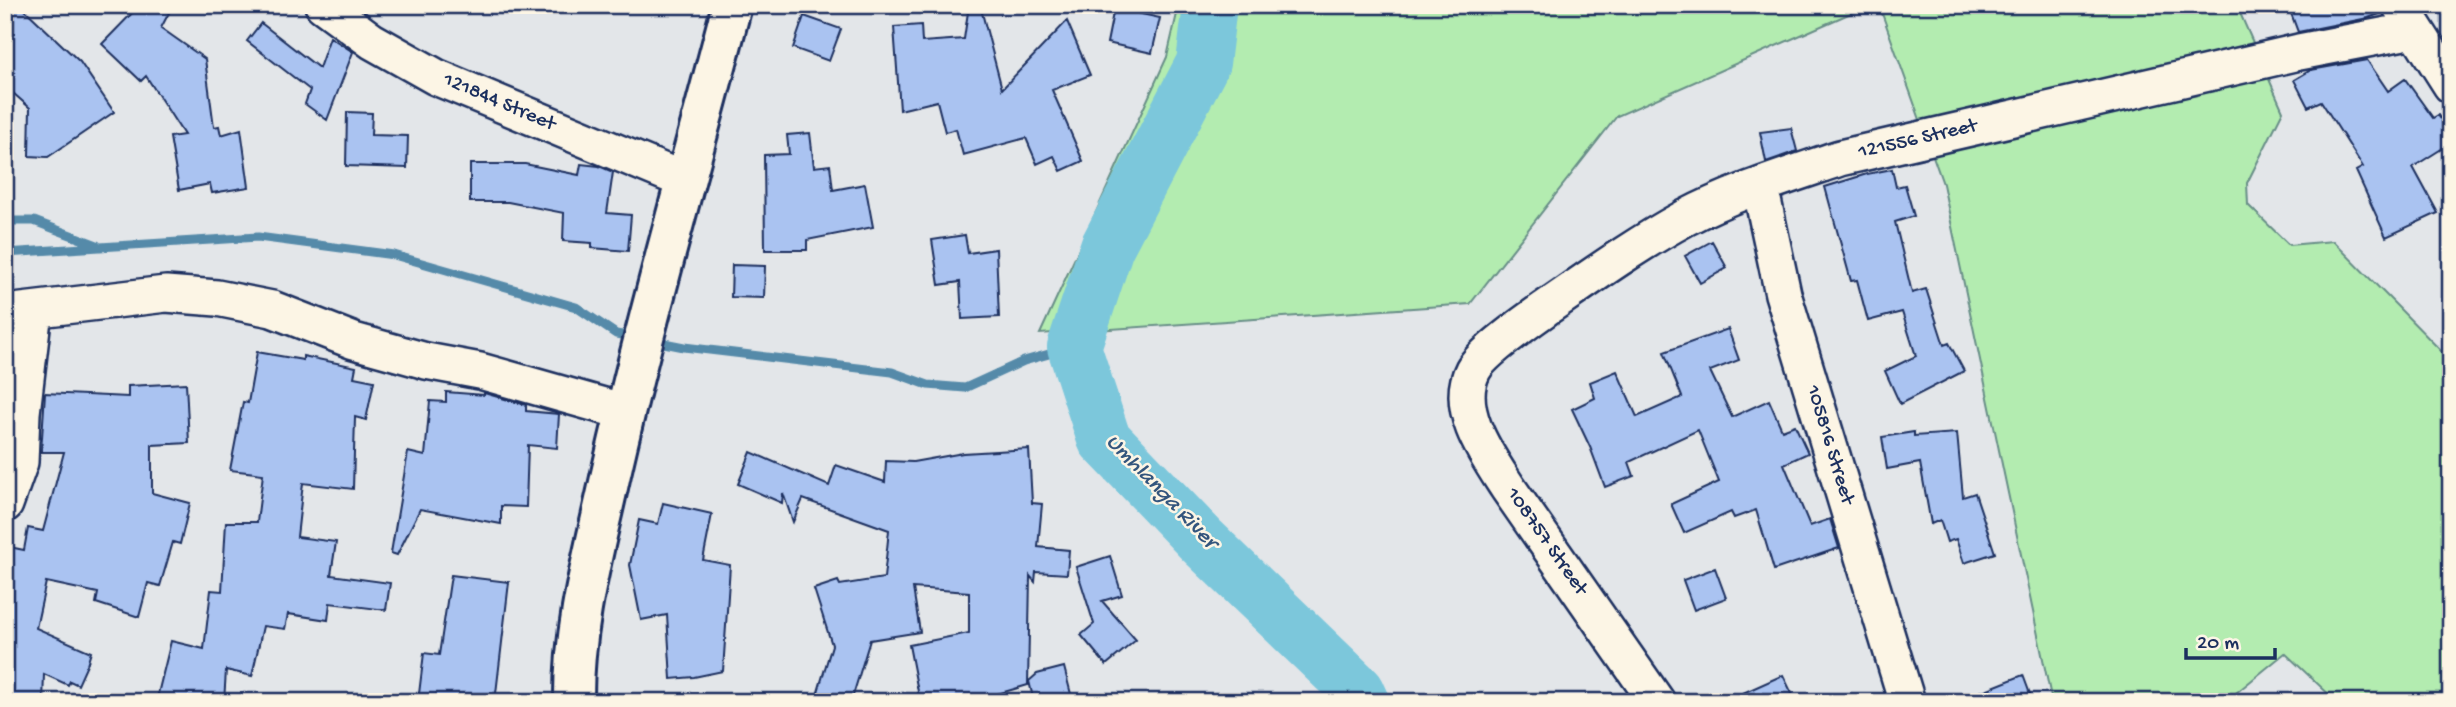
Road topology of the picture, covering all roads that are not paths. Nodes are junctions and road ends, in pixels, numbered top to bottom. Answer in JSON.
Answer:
{"nodes":[{"id":1,"x":324,"y":5,"type":"edge"},
{"id":2,"x":732,"y":5,"type":"edge"},
{"id":3,"x":367,"y":18,"type":"edge"},
{"id":4,"x":2423,"y":29,"type":"edge"},
{"id":5,"x":2451,"y":85,"type":"edge"},
{"id":6,"x":686,"y":181,"type":"junction"},
{"id":7,"x":1760,"y":186,"type":"junction"},
{"id":8,"x":19,"y":312,"type":"edge"},
{"id":9,"x":1474,"y":370,"type":"joint"},
{"id":10,"x":629,"y":398,"type":"junction"},
{"id":11,"x":5,"y":504,"type":"edge"},
{"id":12,"x":574,"y":702,"type":"edge"},
{"id":13,"x":1657,"y":702,"type":"edge"},
{"id":14,"x":1908,"y":702,"type":"edge"}],
"edges":[{"from":1,"to":3,"type":"street","name":"121844 Street"},
{"from":2,"to":6,"type":"street"},
{"from":3,"to":6,"type":"street","name":"121844 Street"},
{"from":4,"to":5,"type":"street"},
{"from":4,"to":7,"type":"street","name":"121556 Street"},
{"from":6,"to":10,"type":"street"},
{"from":7,"to":9,"type":"street","name":"121556 Street"},
{"from":7,"to":14,"type":"street","name":"105816 Street"},
{"from":8,"to":10,"type":"street"},
{"from":8,"to":11,"type":"street"},
{"from":9,"to":13,"type":"street","name":"108757 Street"},
{"from":10,"to":12,"type":"street"}]}
